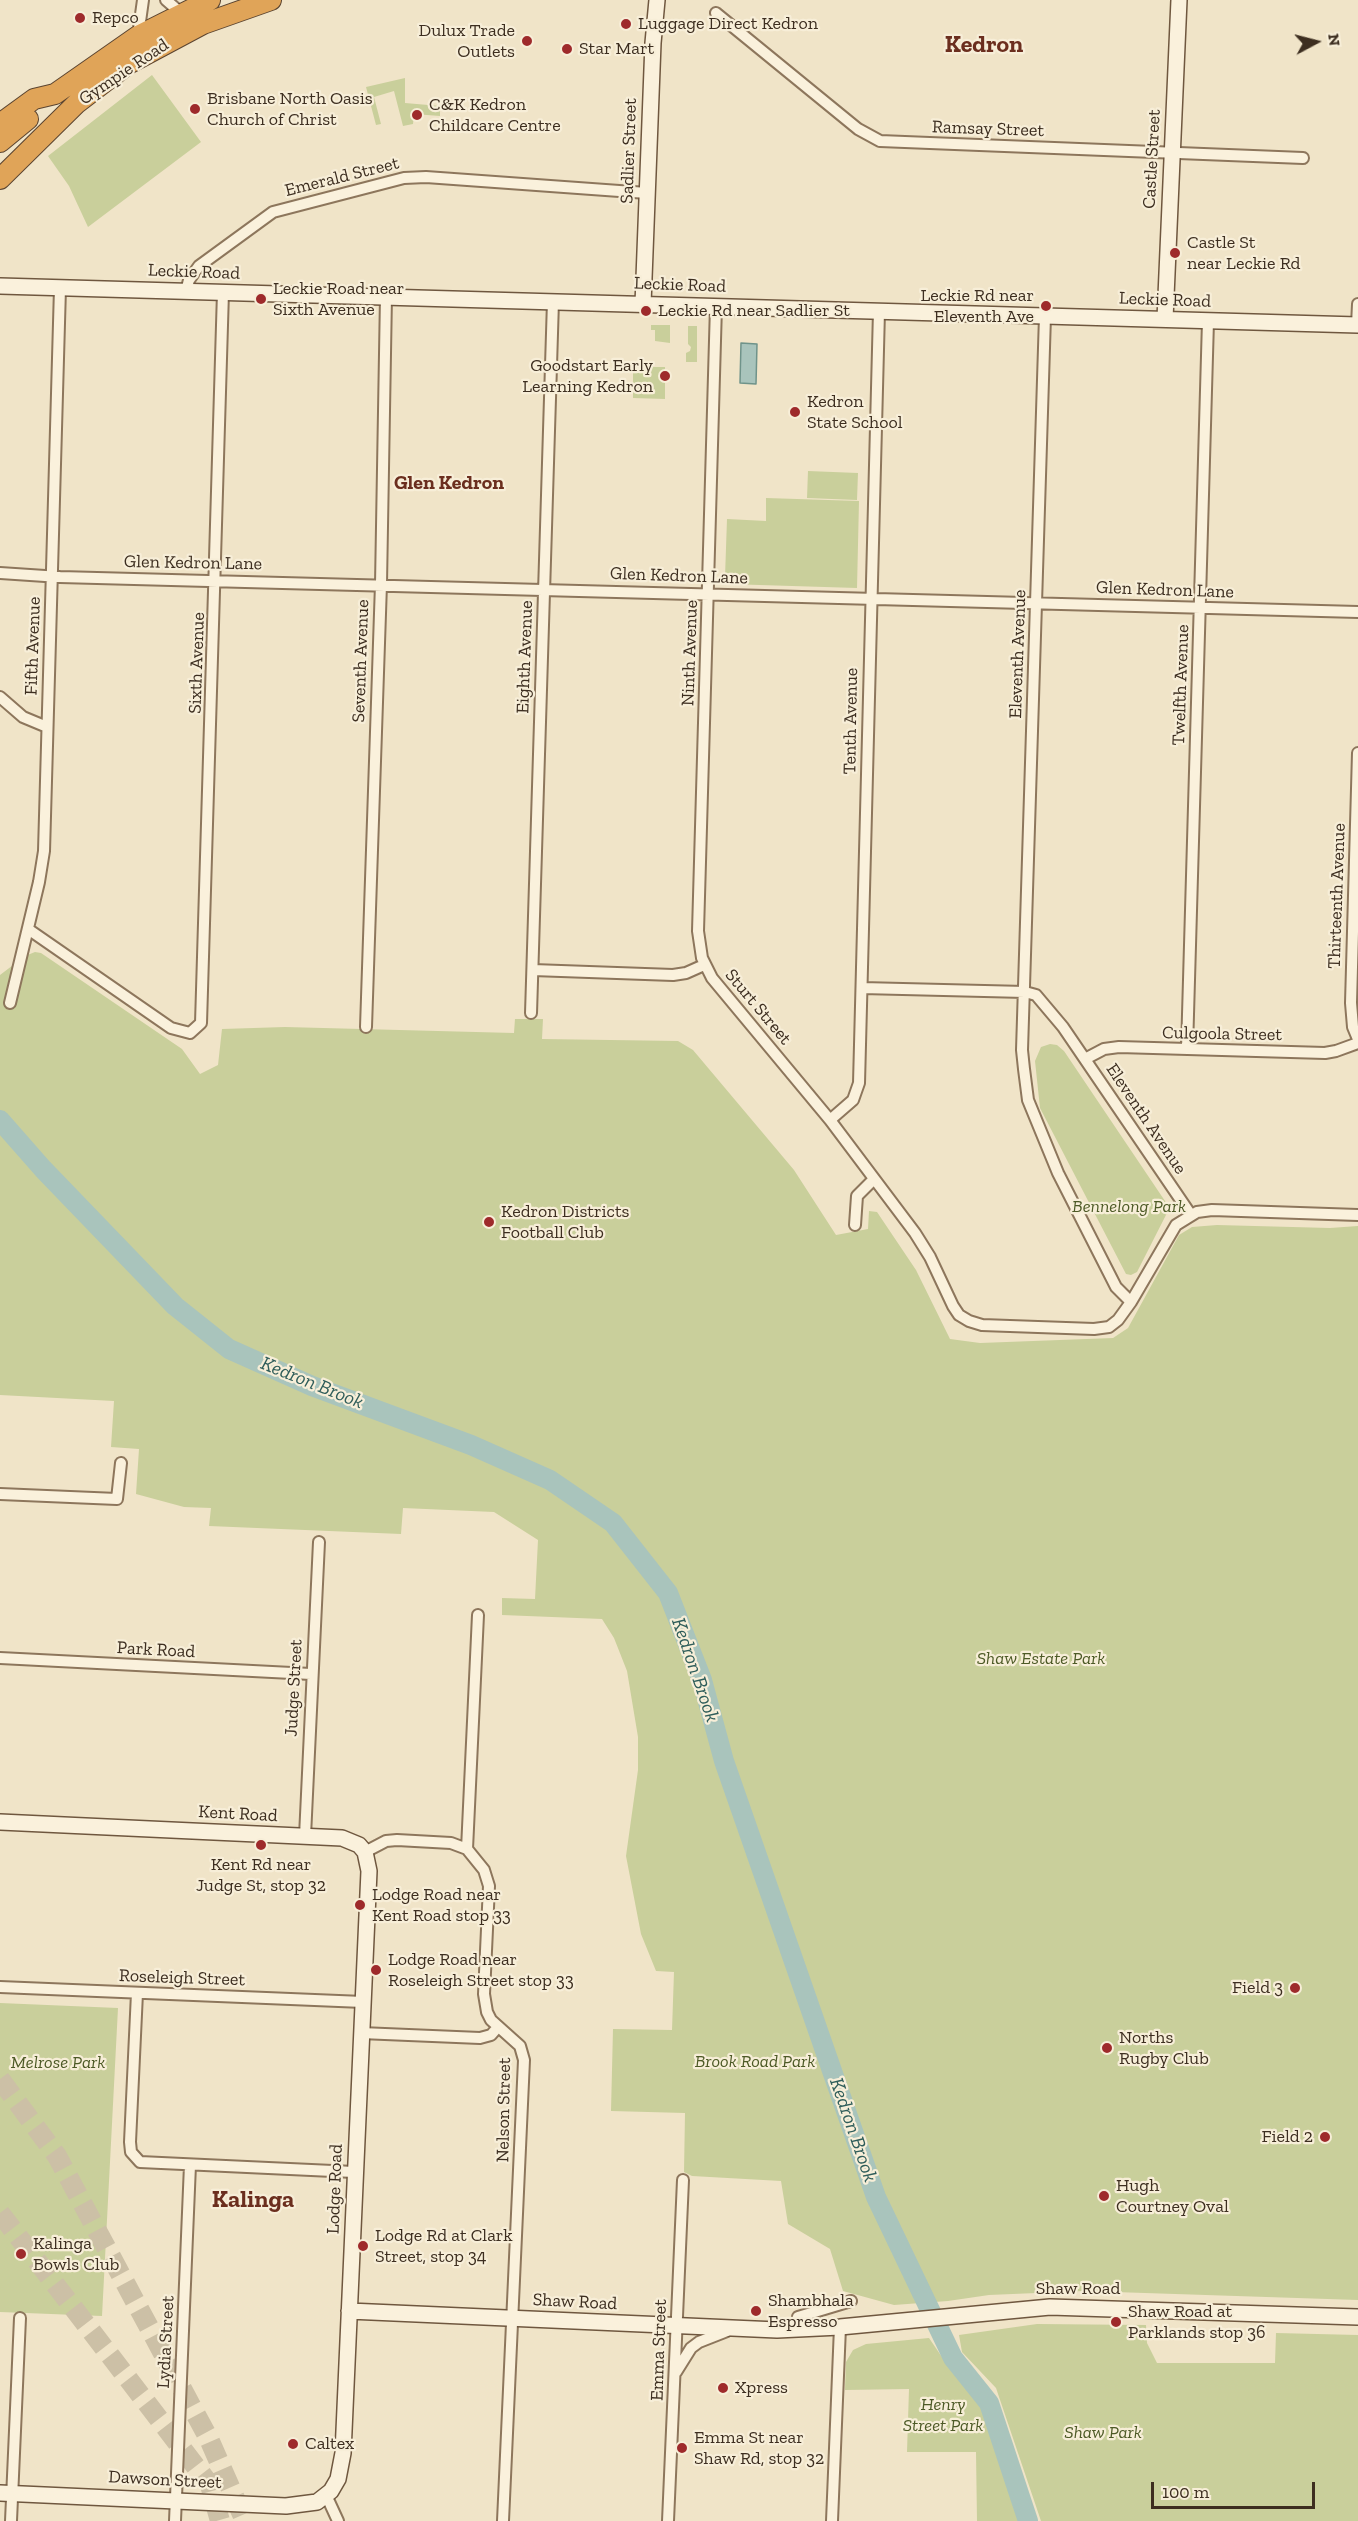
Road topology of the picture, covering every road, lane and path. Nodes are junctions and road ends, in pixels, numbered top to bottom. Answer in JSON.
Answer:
{"nodes":[{"id":1,"x":143,"y":0,"type":"edge"},
{"id":2,"x":210,"y":0,"type":"edge"},
{"id":3,"x":271,"y":0,"type":"edge"},
{"id":4,"x":657,"y":0,"type":"edge"},
{"id":5,"x":1179,"y":0,"type":"edge"},
{"id":6,"x":173,"y":6,"type":"edge"},
{"id":7,"x":716,"y":13,"type":"dead end"},
{"id":8,"x":138,"y":36,"type":"junction"},
{"id":9,"x":0,"y":128,"type":"edge"},
{"id":10,"x":1172,"y":152,"type":"junction"},
{"id":11,"x":1303,"y":158,"type":"dead end"},
{"id":12,"x":0,"y":179,"type":"edge"},
{"id":13,"x":647,"y":193,"type":"junction"},
{"id":14,"x":0,"y":286,"type":"edge"},
{"id":15,"x":60,"y":288,"type":"junction"},
{"id":16,"x":186,"y":291,"type":"junction"},
{"id":17,"x":223,"y":292,"type":"junction"},
{"id":18,"x":386,"y":296,"type":"junction"},
{"id":19,"x":553,"y":301,"type":"junction"},
{"id":20,"x":643,"y":304,"type":"junction"},
{"id":21,"x":1358,"y":304,"type":"edge"},
{"id":22,"x":716,"y":306,"type":"junction"},
{"id":23,"x":879,"y":311,"type":"junction"},
{"id":24,"x":1045,"y":316,"type":"junction"},
{"id":25,"x":1165,"y":319,"type":"junction"},
{"id":26,"x":1208,"y":321,"type":"junction"},
{"id":27,"x":1358,"y":325,"type":"edge"},
{"id":28,"x":0,"y":573,"type":"edge"},
{"id":29,"x":52,"y":574,"type":"junction"},
{"id":30,"x":216,"y":579,"type":"junction"},
{"id":31,"x":381,"y":584,"type":"junction"},
{"id":32,"x":544,"y":588,"type":"junction"},
{"id":33,"x":708,"y":593,"type":"junction"},
{"id":34,"x":871,"y":598,"type":"junction"},
{"id":35,"x":1036,"y":602,"type":"junction"},
{"id":36,"x":1200,"y":607,"type":"junction"},
{"id":37,"x":1358,"y":612,"type":"edge"},
{"id":38,"x":1,"y":701,"type":"edge"},
{"id":39,"x":47,"y":727,"type":"junction"},
{"id":40,"x":1358,"y":753,"type":"edge"},
{"id":41,"x":28,"y":928,"type":"junction"},
{"id":42,"x":704,"y":964,"type":"junction"},
{"id":43,"x":532,"y":970,"type":"junction"},
{"id":44,"x":862,"y":988,"type":"junction"},
{"id":45,"x":1024,"y":992,"type":"junction"},
{"id":46,"x":10,"y":1003,"type":"dead end"},
{"id":47,"x":531,"y":1013,"type":"dead end"},
{"id":48,"x":366,"y":1027,"type":"dead end"},
{"id":49,"x":1358,"y":1041,"type":"edge"},
{"id":50,"x":1187,"y":1049,"type":"junction"},
{"id":51,"x":1085,"y":1059,"type":"junction"},
{"id":52,"x":830,"y":1120,"type":"junction"},
{"id":53,"x":874,"y":1179,"type":"junction"},
{"id":54,"x":1191,"y":1215,"type":"junction"},
{"id":55,"x":1358,"y":1215,"type":"edge"},
{"id":56,"x":855,"y":1225,"type":"dead end"},
{"id":57,"x":1131,"y":1302,"type":"junction"},
{"id":58,"x":121,"y":1463,"type":"dead end"},
{"id":59,"x":0,"y":1494,"type":"edge"},
{"id":60,"x":319,"y":1542,"type":"dead end"},
{"id":61,"x":478,"y":1614,"type":"dead end"},
{"id":62,"x":0,"y":1658,"type":"edge"},
{"id":63,"x":311,"y":1674,"type":"junction"},
{"id":64,"x":0,"y":1822,"type":"edge"},
{"id":65,"x":305,"y":1836,"type":"junction"},
{"id":66,"x":467,"y":1849,"type":"junction"},
{"id":67,"x":365,"y":1852,"type":"junction"},
{"id":68,"x":0,"y":1987,"type":"edge"},
{"id":69,"x":137,"y":1993,"type":"junction"},
{"id":70,"x":363,"y":2002,"type":"junction"},
{"id":71,"x":498,"y":2027,"type":"junction"},
{"id":72,"x":362,"y":2033,"type":"junction"},
{"id":73,"x":190,"y":2165,"type":"junction"},
{"id":74,"x":354,"y":2172,"type":"junction"},
{"id":75,"x":683,"y":2180,"type":"dead end"},
{"id":76,"x":851,"y":2301,"type":"dead end"},
{"id":77,"x":349,"y":2311,"type":"junction"},
{"id":78,"x":1358,"y":2317,"type":"edge"},
{"id":79,"x":20,"y":2318,"type":"dead end"},
{"id":80,"x":513,"y":2319,"type":"junction"},
{"id":81,"x":676,"y":2326,"type":"junction"},
{"id":82,"x":840,"y":2327,"type":"junction"},
{"id":83,"x":733,"y":2329,"type":"junction"},
{"id":84,"x":800,"y":2330,"type":"junction"},
{"id":85,"x":674,"y":2375,"type":"junction"},
{"id":86,"x":6,"y":2493,"type":"edge"},
{"id":87,"x":326,"y":2495,"type":"junction"},
{"id":88,"x":176,"y":2500,"type":"junction"},
{"id":89,"x":11,"y":2521,"type":"edge"},
{"id":90,"x":175,"y":2521,"type":"edge"},
{"id":91,"x":338,"y":2521,"type":"edge"},
{"id":92,"x":503,"y":2521,"type":"edge"},
{"id":93,"x":668,"y":2521,"type":"edge"},
{"id":94,"x":832,"y":2521,"type":"edge"}],
"edges":[{"from":1,"to":8,"type":"street"},
{"from":2,"to":6,"type":"highway","name":"Gympie Road"},
{"from":3,"to":12,"type":"highway","name":"Gympie Road"},
{"from":4,"to":13,"type":"street","name":"Sadlier Street"},
{"from":5,"to":10,"type":"street","name":"Castle Street"},
{"from":6,"to":8,"type":"highway","name":"Gympie Road"},
{"from":7,"to":10,"type":"street","name":"Ramsay Street"},
{"from":8,"to":9,"type":"highway","name":"Gympie Road"},
{"from":10,"to":11,"type":"street","name":"Ramsay Street"},
{"from":10,"to":25,"type":"street","name":"Castle Street"},
{"from":13,"to":16,"type":"street","name":"Emerald Street"},
{"from":13,"to":20,"type":"street","name":"Sadlier Street"},
{"from":14,"to":15,"type":"street","name":"Leckie Road"},
{"from":15,"to":16,"type":"street","name":"Leckie Road"},
{"from":15,"to":29,"type":"street","name":"Fifth Avenue"},
{"from":16,"to":17,"type":"street","name":"Leckie Road"},
{"from":17,"to":18,"type":"street","name":"Leckie Road"},
{"from":17,"to":30,"type":"street","name":"Sixth Avenue"},
{"from":18,"to":19,"type":"street","name":"Leckie Road"},
{"from":18,"to":31,"type":"street","name":"Seventh Avenue"},
{"from":19,"to":20,"type":"street","name":"Leckie Road"},
{"from":19,"to":32,"type":"street","name":"Eighth Avenue"},
{"from":20,"to":22,"type":"street","name":"Leckie Road"},
{"from":21,"to":27,"type":"street"},
{"from":22,"to":23,"type":"street","name":"Leckie Road"},
{"from":22,"to":33,"type":"street","name":"Ninth Avenue"},
{"from":23,"to":24,"type":"street","name":"Leckie Road"},
{"from":23,"to":34,"type":"street","name":"Tenth Avenue"},
{"from":24,"to":25,"type":"street","name":"Leckie Road"},
{"from":24,"to":35,"type":"street","name":"Eleventh Avenue"},
{"from":25,"to":26,"type":"street","name":"Leckie Road"},
{"from":26,"to":27,"type":"street","name":"Leckie Road"},
{"from":26,"to":36,"type":"street","name":"Twelfth Avenue"},
{"from":28,"to":29,"type":"street","name":"Glen Kedron Lane"},
{"from":29,"to":30,"type":"street","name":"Glen Kedron Lane"},
{"from":29,"to":39,"type":"street","name":"Fifth Avenue"},
{"from":30,"to":31,"type":"street","name":"Glen Kedron Lane"},
{"from":30,"to":41,"type":"street","name":"Sixth Avenue"},
{"from":31,"to":32,"type":"street","name":"Glen Kedron Lane"},
{"from":31,"to":48,"type":"street","name":"Seventh Avenue"},
{"from":32,"to":33,"type":"street","name":"Glen Kedron Lane"},
{"from":32,"to":43,"type":"street","name":"Eighth Avenue"},
{"from":33,"to":34,"type":"street","name":"Glen Kedron Lane"},
{"from":33,"to":42,"type":"street","name":"Ninth Avenue"},
{"from":34,"to":35,"type":"street","name":"Glen Kedron Lane"},
{"from":34,"to":44,"type":"street","name":"Tenth Avenue"},
{"from":35,"to":36,"type":"street","name":"Glen Kedron Lane"},
{"from":35,"to":45,"type":"street","name":"Eleventh Avenue"},
{"from":36,"to":37,"type":"street","name":"Glen Kedron Lane"},
{"from":36,"to":50,"type":"street","name":"Twelfth Avenue"},
{"from":38,"to":39,"type":"street"},
{"from":39,"to":41,"type":"street","name":"Fifth Avenue"},
{"from":40,"to":49,"type":"street","name":"Thirteenth Avenue"},
{"from":41,"to":46,"type":"street","name":"Fifth Avenue"},
{"from":42,"to":43,"type":"street","name":"Sturt Street"},
{"from":42,"to":52,"type":"street","name":"Sturt Street"},
{"from":43,"to":47,"type":"street","name":"Eighth Avenue"},
{"from":44,"to":45,"type":"street"},
{"from":44,"to":52,"type":"street","name":"Tenth Avenue"},
{"from":45,"to":51,"type":"street","name":"Eleventh Avenue"},
{"from":45,"to":57,"type":"street","name":"Eleventh Avenue"},
{"from":49,"to":50,"type":"street","name":"Culgoola Street"},
{"from":50,"to":51,"type":"street","name":"Culgoola Street"},
{"from":51,"to":54,"type":"street","name":"Eleventh Avenue"},
{"from":52,"to":53,"type":"street","name":"Sturt Street"},
{"from":53,"to":56,"type":"street"},
{"from":53,"to":57,"type":"street","name":"Sturt Street"},
{"from":54,"to":55,"type":"street"},
{"from":54,"to":57,"type":"street"},
{"from":58,"to":59,"type":"street"},
{"from":60,"to":63,"type":"street","name":"Judge Street"},
{"from":61,"to":66,"type":"street"},
{"from":62,"to":63,"type":"street","name":"Park Road"},
{"from":63,"to":65,"type":"street","name":"Judge Street"},
{"from":64,"to":65,"type":"street","name":"Kent Road"},
{"from":65,"to":67,"type":"street","name":"Kent Road"},
{"from":66,"to":67,"type":"street"},
{"from":66,"to":71,"type":"street","name":"Nelson Street"},
{"from":67,"to":70,"type":"street","name":"Lodge Road"},
{"from":68,"to":69,"type":"street","name":"Roseleigh Street"},
{"from":69,"to":70,"type":"street","name":"Roseleigh Street"},
{"from":69,"to":73,"type":"street"},
{"from":70,"to":72,"type":"street","name":"Lodge Road"},
{"from":71,"to":72,"type":"street"},
{"from":71,"to":80,"type":"street","name":"Nelson Street"},
{"from":72,"to":74,"type":"street","name":"Lodge Road"},
{"from":73,"to":74,"type":"street"},
{"from":73,"to":88,"type":"street","name":"Lydia Street"},
{"from":74,"to":77,"type":"street","name":"Lodge Road"},
{"from":75,"to":81,"type":"street","name":"Emma Street"},
{"from":76,"to":84,"type":"street"},
{"from":77,"to":80,"type":"street","name":"Shaw Road"},
{"from":77,"to":87,"type":"street","name":"Lodge Road"},
{"from":78,"to":82,"type":"street","name":"Shaw Road"},
{"from":79,"to":86,"type":"street"},
{"from":80,"to":81,"type":"street","name":"Shaw Road"},
{"from":80,"to":92,"type":"street","name":"Nelson Street"},
{"from":81,"to":83,"type":"street","name":"Shaw Road"},
{"from":81,"to":85,"type":"street","name":"Emma Street"},
{"from":82,"to":84,"type":"street","name":"Shaw Road"},
{"from":82,"to":94,"type":"street"},
{"from":83,"to":84,"type":"street","name":"Shaw Road"},
{"from":83,"to":85,"type":"street"},
{"from":85,"to":93,"type":"street","name":"Emma Street"},
{"from":86,"to":88,"type":"street","name":"Dawson Street"},
{"from":86,"to":89,"type":"street"},
{"from":87,"to":88,"type":"street","name":"Dawson Street"},
{"from":87,"to":91,"type":"street"},
{"from":88,"to":90,"type":"street","name":"Lydia Street"}]}
